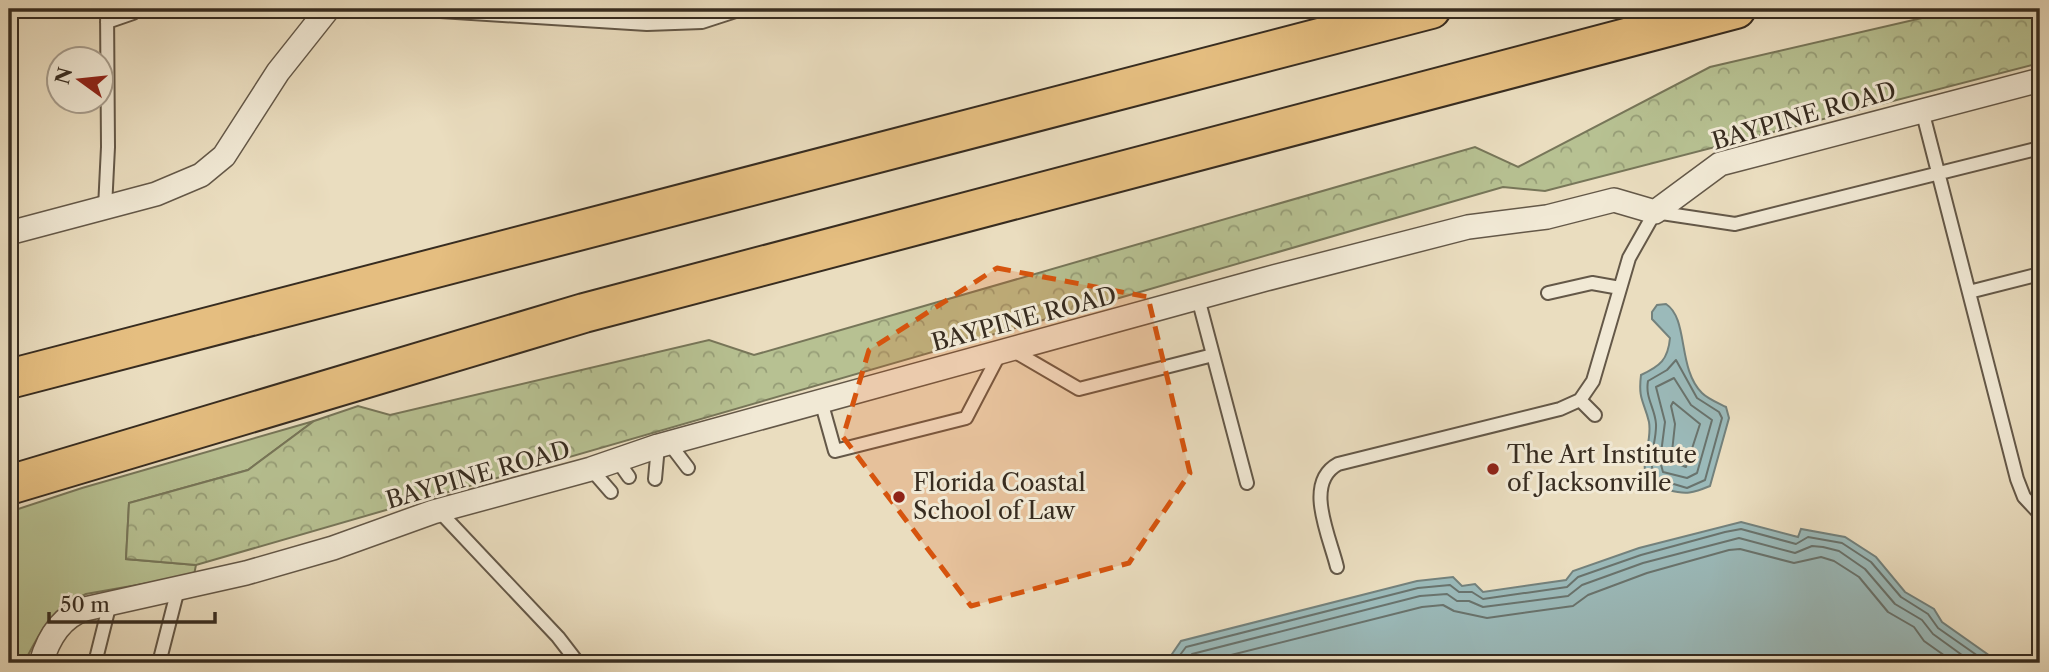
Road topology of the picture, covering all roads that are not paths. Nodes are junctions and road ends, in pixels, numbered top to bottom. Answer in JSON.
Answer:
{"nodes":[{"id":1,"x":136,"y":9,"type":"edge"},
{"id":2,"x":328,"y":9,"type":"edge"},
{"id":3,"x":409,"y":9,"type":"edge"},
{"id":4,"x":635,"y":9,"type":"edge"},
{"id":5,"x":742,"y":9,"type":"edge"},
{"id":6,"x":1431,"y":9,"type":"edge"},
{"id":7,"x":1736,"y":9,"type":"edge"},
{"id":8,"x":501,"y":12,"type":"edge"},
{"id":9,"x":107,"y":15,"type":"edge"},
{"id":10,"x":636,"y":23,"type":"junction"},
{"id":11,"x":2040,"y":80,"type":"edge"},
{"id":12,"x":1922,"y":110,"type":"junction"},
{"id":13,"x":2040,"y":148,"type":"edge"},
{"id":14,"x":1938,"y":174,"type":"junction"},
{"id":15,"x":105,"y":208,"type":"junction"},
{"id":16,"x":1655,"y":212,"type":"junction"},
{"id":17,"x":9,"y":233,"type":"edge"},
{"id":18,"x":2040,"y":274,"type":"edge"},
{"id":19,"x":1620,"y":288,"type":"junction"},
{"id":20,"x":1548,"y":292,"type":"dead end"},
{"id":21,"x":1969,"y":292,"type":"junction"},
{"id":22,"x":1198,"y":299,"type":"junction"},
{"id":23,"x":1006,"y":351,"type":"junction"},
{"id":24,"x":1213,"y":355,"type":"junction"},
{"id":25,"x":9,"y":379,"type":"edge"},
{"id":26,"x":1580,"y":400,"type":"junction"},
{"id":27,"x":821,"y":401,"type":"junction"},
{"id":28,"x":1595,"y":415,"type":"dead end"},
{"id":29,"x":664,"y":445,"type":"junction"},
{"id":30,"x":688,"y":468,"type":"dead end"},
{"id":31,"x":591,"y":469,"type":"junction"},
{"id":32,"x":655,"y":479,"type":"dead end"},
{"id":33,"x":1247,"y":484,"type":"dead end"},
{"id":34,"x":9,"y":485,"type":"edge"},
{"id":35,"x":611,"y":492,"type":"dead end"},
{"id":36,"x":439,"y":510,"type":"junction"},
{"id":37,"x":2040,"y":514,"type":"edge"},
{"id":38,"x":1337,"y":567,"type":"dead end"},
{"id":39,"x":178,"y":589,"type":"junction"},
{"id":40,"x":110,"y":603,"type":"junction"},
{"id":41,"x":41,"y":663,"type":"edge"},
{"id":42,"x":95,"y":663,"type":"edge"},
{"id":43,"x":159,"y":663,"type":"edge"},
{"id":44,"x":578,"y":663,"type":"edge"}],
"edges":[{"from":1,"to":9,"type":"lane"},
{"from":2,"to":15,"type":"street"},
{"from":3,"to":8,"type":"lane"},
{"from":4,"to":10,"type":"lane"},
{"from":5,"to":10,"type":"lane"},
{"from":6,"to":25,"type":"highway"},
{"from":7,"to":34,"type":"highway"},
{"from":8,"to":10,"type":"lane"},
{"from":9,"to":15,"type":"lane"},
{"from":11,"to":12,"type":"street","name":"BAYPINE ROAD"},
{"from":12,"to":14,"type":"lane"},
{"from":12,"to":16,"type":"street","name":"BAYPINE ROAD"},
{"from":13,"to":14,"type":"lane"},
{"from":14,"to":16,"type":"lane"},
{"from":14,"to":21,"type":"lane"},
{"from":15,"to":17,"type":"street"},
{"from":16,"to":19,"type":"lane"},
{"from":16,"to":22,"type":"street","name":"BAYPINE ROAD"},
{"from":18,"to":21,"type":"lane"},
{"from":19,"to":20,"type":"lane"},
{"from":19,"to":26,"type":"lane"},
{"from":21,"to":37,"type":"lane"},
{"from":22,"to":23,"type":"street","name":"BAYPINE ROAD"},
{"from":22,"to":24,"type":"lane"},
{"from":23,"to":24,"type":"lane"},
{"from":23,"to":27,"type":"street","name":"BAYPINE ROAD"},
{"from":23,"to":27,"type":"lane"},
{"from":24,"to":33,"type":"lane"},
{"from":26,"to":28,"type":"lane"},
{"from":26,"to":38,"type":"lane"},
{"from":27,"to":29,"type":"street","name":"BAYPINE ROAD"},
{"from":29,"to":30,"type":"lane"},
{"from":29,"to":31,"type":"street","name":"BAYPINE ROAD"},
{"from":29,"to":32,"type":"lane"},
{"from":31,"to":35,"type":"lane"},
{"from":31,"to":36,"type":"street","name":"BAYPINE ROAD"},
{"from":36,"to":39,"type":"street","name":"BAYPINE ROAD"},
{"from":36,"to":44,"type":"lane"},
{"from":39,"to":40,"type":"street","name":"BAYPINE ROAD"},
{"from":39,"to":43,"type":"lane"},
{"from":40,"to":41,"type":"street","name":"BAYPINE ROAD"},
{"from":40,"to":42,"type":"lane"}]}
